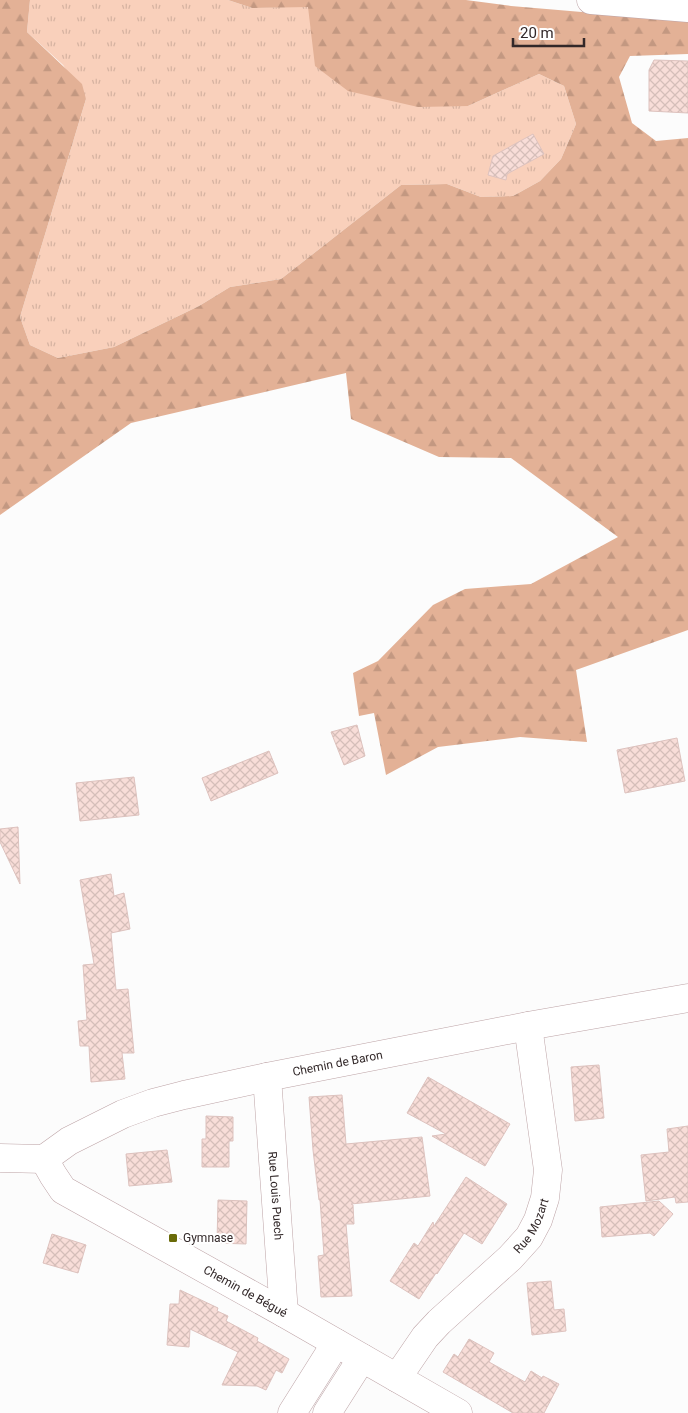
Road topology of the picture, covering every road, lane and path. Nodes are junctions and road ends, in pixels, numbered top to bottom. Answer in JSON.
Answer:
{"nodes":[{"id":1,"x":591,"y":0,"type":"edge"},
{"id":2,"x":688,"y":8,"type":"edge"},
{"id":3,"x":688,"y":998,"type":"edge"},
{"id":4,"x":528,"y":1026,"type":"junction"},
{"id":5,"x":267,"y":1077,"type":"junction"},
{"id":6,"x":0,"y":1158,"type":"edge"},
{"id":7,"x":44,"y":1159,"type":"junction"},
{"id":8,"x":284,"y":1313,"type":"junction"},
{"id":9,"x":336,"y":1343,"type":"junction"},
{"id":10,"x":362,"y":1358,"type":"junction"},
{"id":11,"x":397,"y":1378,"type":"junction"},
{"id":12,"x":292,"y":1413,"type":"edge"},
{"id":13,"x":327,"y":1413,"type":"edge"},
{"id":14,"x":458,"y":1413,"type":"edge"}],
"edges":[{"from":1,"to":2,"type":"street"},
{"from":3,"to":4,"type":"street","name":"Chemin de Baron"},
{"from":4,"to":5,"type":"street","name":"Chemin de Baron"},
{"from":4,"to":11,"type":"street","name":"Rue Mozart"},
{"from":5,"to":7,"type":"street","name":"Chemin de Baron"},
{"from":5,"to":8,"type":"street","name":"Rue Louis Puech"},
{"from":6,"to":7,"type":"street"},
{"from":7,"to":8,"type":"street","name":"Chemin de Bégué"},
{"from":8,"to":9,"type":"street","name":"Chemin de Bégué"},
{"from":9,"to":10,"type":"street","name":"Chemin de Bégué"},
{"from":9,"to":12,"type":"street"},
{"from":10,"to":11,"type":"street","name":"Chemin de Bégué"},
{"from":10,"to":13,"type":"street"},
{"from":11,"to":14,"type":"street","name":"Chemin de Bégué"}]}
